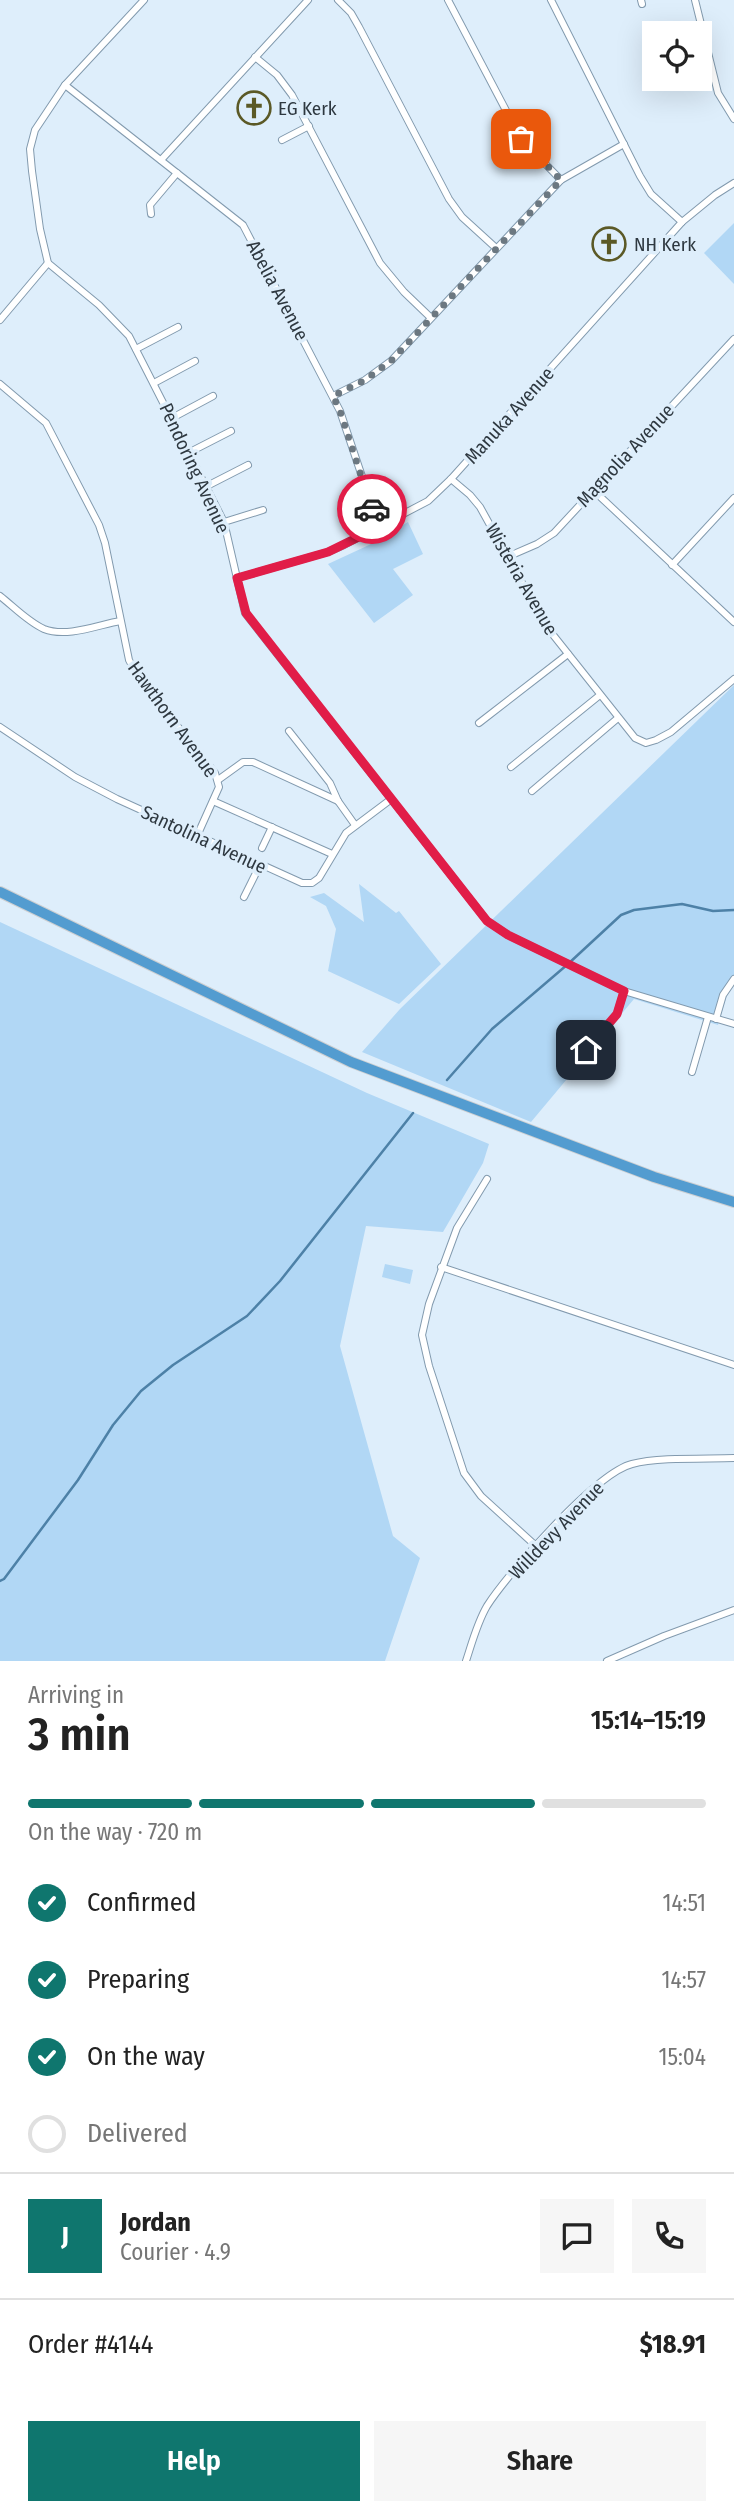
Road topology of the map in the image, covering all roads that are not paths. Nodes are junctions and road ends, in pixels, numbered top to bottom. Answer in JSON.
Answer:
{"nodes":[{"id":1,"x":130,"y":0,"type":"edge"},
{"id":2,"x":144,"y":0,"type":"edge"},
{"id":3,"x":308,"y":0,"type":"edge"},
{"id":4,"x":338,"y":0,"type":"edge"},
{"id":5,"x":448,"y":0,"type":"edge"},
{"id":6,"x":551,"y":0,"type":"edge"},
{"id":7,"x":695,"y":0,"type":"edge"},
{"id":8,"x":137,"y":7,"type":"junction"},
{"id":9,"x":255,"y":57,"type":"junction"},
{"id":10,"x":65,"y":85,"type":"junction"},
{"id":11,"x":734,"y":119,"type":"edge"},
{"id":12,"x":309,"y":126,"type":"junction"},
{"id":13,"x":282,"y":140,"type":"dead end"},
{"id":14,"x":624,"y":144,"type":"junction"},
{"id":15,"x":161,"y":160,"type":"junction"},
{"id":16,"x":177,"y":173,"type":"junction"},
{"id":17,"x":561,"y":180,"type":"junction"},
{"id":18,"x":734,"y":183,"type":"edge"},
{"id":19,"x":150,"y":214,"type":"dead end"},
{"id":20,"x":682,"y":222,"type":"junction"},
{"id":21,"x":496,"y":248,"type":"junction"},
{"id":22,"x":48,"y":263,"type":"junction"},
{"id":23,"x":430,"y":317,"type":"junction"},
{"id":24,"x":0,"y":320,"type":"edge"},
{"id":25,"x":178,"y":327,"type":"dead end"},
{"id":26,"x":734,"y":339,"type":"edge"},
{"id":27,"x":136,"y":349,"type":"junction"},
{"id":28,"x":195,"y":361,"type":"dead end"},
{"id":29,"x":154,"y":383,"type":"junction"},
{"id":30,"x":0,"y":384,"type":"edge"},
{"id":31,"x":213,"y":396,"type":"dead end"},
{"id":32,"x":333,"y":396,"type":"junction"},
{"id":33,"x":172,"y":418,"type":"junction"},
{"id":34,"x":231,"y":430,"type":"dead end"},
{"id":35,"x":190,"y":453,"type":"junction"},
{"id":36,"x":248,"y":465,"type":"dead end"},
{"id":37,"x":451,"y":479,"type":"junction"},
{"id":38,"x":207,"y":486,"type":"junction"},
{"id":39,"x":593,"y":490,"type":"junction"},
{"id":40,"x":734,"y":498,"type":"edge"},
{"id":41,"x":263,"y":510,"type":"dead end"},
{"id":42,"x":224,"y":522,"type":"junction"},
{"id":43,"x":379,"y":527,"type":"junction"},
{"id":44,"x":507,"y":557,"type":"junction"},
{"id":45,"x":672,"y":565,"type":"junction"},
{"id":46,"x":237,"y":578,"type":"junction"},
{"id":47,"x":0,"y":596,"type":"edge"},
{"id":48,"x":120,"y":621,"type":"junction"},
{"id":49,"x":734,"y":622,"type":"edge"},
{"id":50,"x":568,"y":654,"type":"junction"},
{"id":51,"x":734,"y":679,"type":"edge"},
{"id":52,"x":600,"y":695,"type":"junction"},
{"id":53,"x":618,"y":718,"type":"junction"},
{"id":54,"x":479,"y":723,"type":"dead end"},
{"id":55,"x":0,"y":727,"type":"edge"},
{"id":56,"x":289,"y":732,"type":"dead end"},
{"id":57,"x":511,"y":767,"type":"dead end"},
{"id":58,"x":218,"y":780,"type":"junction"},
{"id":59,"x":532,"y":791,"type":"dead end"},
{"id":60,"x":390,"y":800,"type":"junction"},
{"id":61,"x":213,"y":801,"type":"junction"},
{"id":62,"x":338,"y":801,"type":"junction"},
{"id":63,"x":355,"y":825,"type":"junction"},
{"id":64,"x":271,"y":827,"type":"junction"},
{"id":65,"x":197,"y":836,"type":"junction"},
{"id":66,"x":262,"y":848,"type":"dead end"},
{"id":67,"x":332,"y":854,"type":"junction"},
{"id":68,"x":260,"y":864,"type":"junction"},
{"id":69,"x":0,"y":892,"type":"edge"},
{"id":70,"x":244,"y":897,"type":"dead end"},
{"id":71,"x":734,"y":979,"type":"edge"},
{"id":72,"x":624,"y":991,"type":"junction"},
{"id":73,"x":712,"y":1018,"type":"junction"},
{"id":74,"x":734,"y":1024,"type":"edge"},
{"id":75,"x":570,"y":1068,"type":"dead end"},
{"id":76,"x":692,"y":1072,"type":"dead end"},
{"id":77,"x":487,"y":1179,"type":"dead end"},
{"id":78,"x":734,"y":1202,"type":"edge"},
{"id":79,"x":441,"y":1266,"type":"junction"},
{"id":80,"x":734,"y":1365,"type":"edge"},
{"id":81,"x":734,"y":1458,"type":"edge"},
{"id":82,"x":536,"y":1546,"type":"junction"},
{"id":83,"x":734,"y":1610,"type":"edge"},
{"id":84,"x":466,"y":1661,"type":"edge"},
{"id":85,"x":607,"y":1661,"type":"edge"}],
"edges":[{"from":1,"to":8,"type":"street"},
{"from":2,"to":8,"type":"street"},
{"from":3,"to":9,"type":"street"},
{"from":4,"to":21,"type":"street"},
{"from":5,"to":17,"type":"street"},
{"from":6,"to":14,"type":"street"},
{"from":7,"to":11,"type":"street"},
{"from":8,"to":10,"type":"street"},
{"from":9,"to":12,"type":"street"},
{"from":9,"to":15,"type":"street"},
{"from":10,"to":15,"type":"street","name":"Abelia Avenue"},
{"from":10,"to":22,"type":"street"},
{"from":12,"to":13,"type":"street"},
{"from":12,"to":23,"type":"street"},
{"from":14,"to":17,"type":"street"},
{"from":14,"to":20,"type":"street"},
{"from":15,"to":16,"type":"street","name":"Abelia Avenue"},
{"from":16,"to":19,"type":"street"},
{"from":16,"to":32,"type":"street","name":"Abelia Avenue"},
{"from":17,"to":21,"type":"street"},
{"from":18,"to":20,"type":"street","name":"Manuka Avenue"},
{"from":20,"to":37,"type":"street","name":"Manuka Avenue"},
{"from":21,"to":23,"type":"street"},
{"from":22,"to":24,"type":"street"},
{"from":22,"to":27,"type":"street","name":"Pendoring Avenue"},
{"from":23,"to":32,"type":"street"},
{"from":25,"to":27,"type":"street"},
{"from":26,"to":39,"type":"street","name":"Magnolia Avenue"},
{"from":27,"to":29,"type":"street","name":"Pendoring Avenue"},
{"from":28,"to":29,"type":"street"},
{"from":29,"to":33,"type":"street","name":"Pendoring Avenue"},
{"from":30,"to":48,"type":"street","name":"Hawthorn Avenue"},
{"from":31,"to":33,"type":"street"},
{"from":32,"to":43,"type":"street","name":"Abelia Avenue"},
{"from":33,"to":35,"type":"street","name":"Pendoring Avenue"},
{"from":34,"to":35,"type":"street"},
{"from":35,"to":38,"type":"street","name":"Pendoring Avenue"},
{"from":36,"to":38,"type":"street"},
{"from":37,"to":43,"type":"street","name":"Manuka Avenue"},
{"from":37,"to":44,"type":"street","name":"Wisteria Avenue"},
{"from":38,"to":42,"type":"street","name":"Pendoring Avenue"},
{"from":39,"to":44,"type":"street","name":"Magnolia Avenue"},
{"from":39,"to":45,"type":"street"},
{"from":40,"to":45,"type":"street"},
{"from":41,"to":42,"type":"street"},
{"from":42,"to":46,"type":"street","name":"Pendoring Avenue"},
{"from":43,"to":46,"type":"street","name":"Manuka Avenue"},
{"from":44,"to":50,"type":"street","name":"Wisteria Avenue"},
{"from":45,"to":49,"type":"street"},
{"from":46,"to":60,"type":"street","name":"Pendoring Avenue"},
{"from":47,"to":48,"type":"street"},
{"from":48,"to":58,"type":"street","name":"Hawthorn Avenue"},
{"from":50,"to":52,"type":"street","name":"Wisteria Avenue"},
{"from":50,"to":54,"type":"street"},
{"from":51,"to":53,"type":"street","name":"Wisteria Avenue"},
{"from":52,"to":53,"type":"street","name":"Wisteria Avenue"},
{"from":52,"to":57,"type":"street"},
{"from":53,"to":59,"type":"street"},
{"from":55,"to":65,"type":"street","name":"Santolina Avenue"},
{"from":56,"to":62,"type":"street"},
{"from":58,"to":61,"type":"street","name":"Hawthorn Avenue"},
{"from":58,"to":62,"type":"street"},
{"from":60,"to":63,"type":"street","name":"Santolina Avenue"},
{"from":60,"to":72,"type":"street","name":"Pendoring Avenue"},
{"from":61,"to":64,"type":"street"},
{"from":61,"to":65,"type":"street","name":"Hawthorn Avenue"},
{"from":62,"to":63,"type":"street"},
{"from":63,"to":67,"type":"street","name":"Santolina Avenue"},
{"from":64,"to":66,"type":"street"},
{"from":64,"to":67,"type":"street"},
{"from":65,"to":68,"type":"street","name":"Santolina Avenue"},
{"from":67,"to":68,"type":"street","name":"Santolina Avenue"},
{"from":68,"to":70,"type":"street"},
{"from":69,"to":78,"type":"highway"},
{"from":71,"to":73,"type":"street"},
{"from":72,"to":73,"type":"street","name":"Pendoring Avenue"},
{"from":72,"to":75,"type":"street"},
{"from":73,"to":74,"type":"street","name":"Pendoring Avenue"},
{"from":73,"to":76,"type":"street"},
{"from":77,"to":79,"type":"street"},
{"from":79,"to":80,"type":"street"},
{"from":79,"to":82,"type":"street"},
{"from":81,"to":82,"type":"street","name":"Willdevy Avenue"},
{"from":82,"to":84,"type":"street","name":"Willdevy Avenue"},
{"from":83,"to":85,"type":"street"}]}
